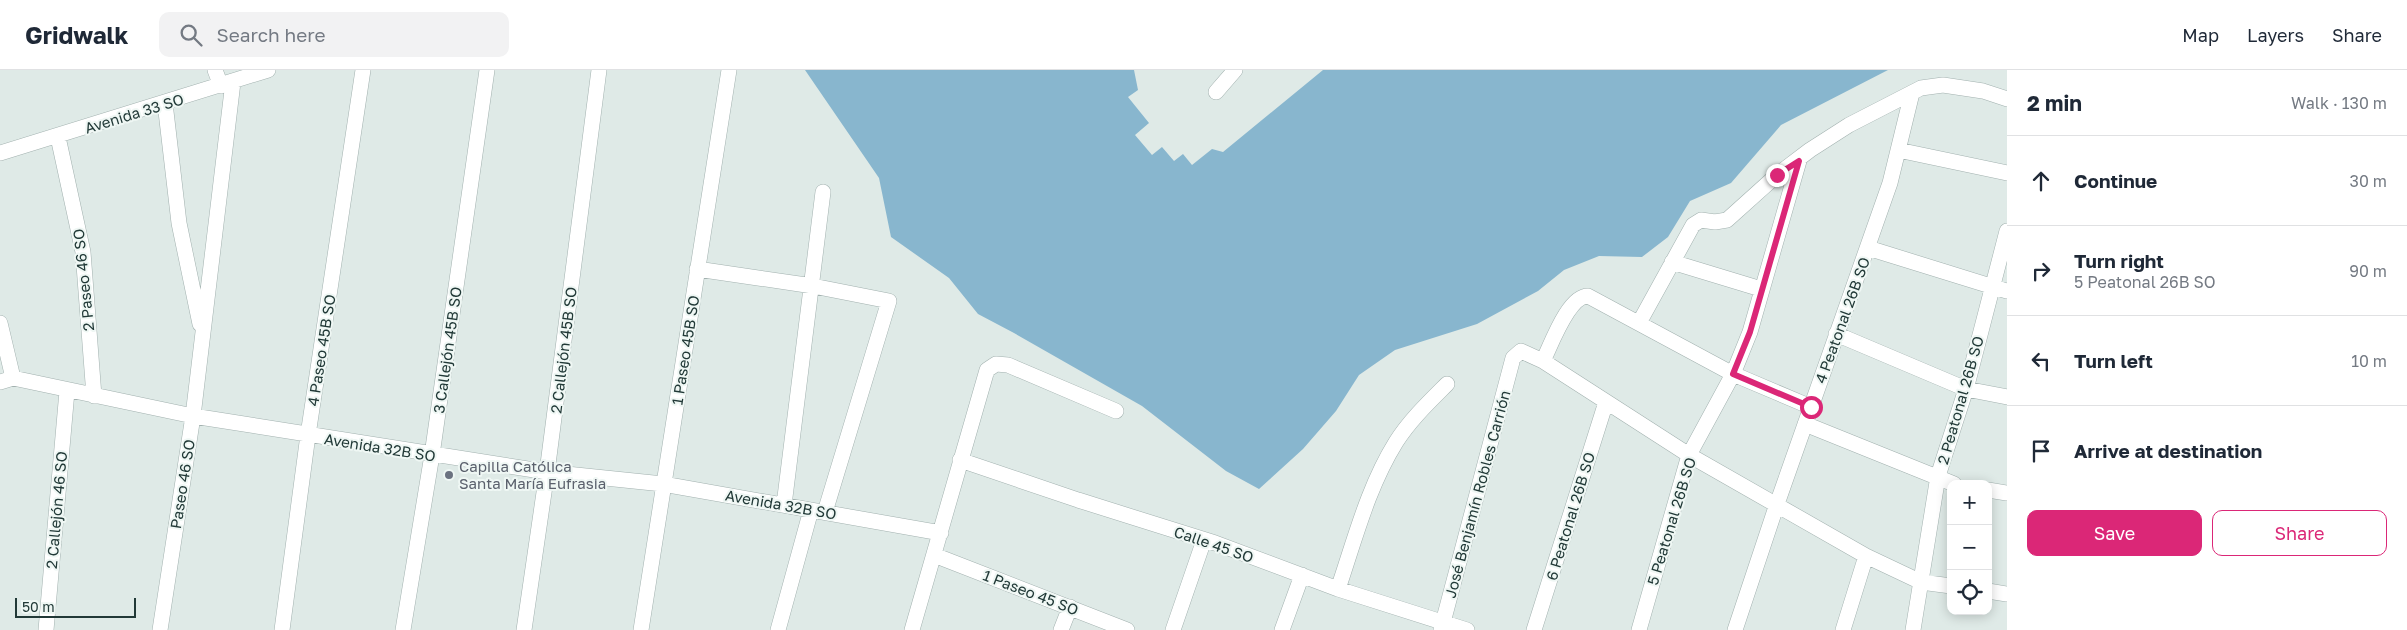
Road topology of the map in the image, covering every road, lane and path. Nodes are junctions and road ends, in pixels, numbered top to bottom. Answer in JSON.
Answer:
{"nodes":[{"id":1,"x":215,"y":70,"type":"edge"},
{"id":2,"x":268,"y":70,"type":"edge"},
{"id":3,"x":363,"y":70,"type":"edge"},
{"id":4,"x":487,"y":70,"type":"edge"},
{"id":5,"x":599,"y":70,"type":"edge"},
{"id":6,"x":729,"y":70,"type":"edge"},
{"id":7,"x":1234,"y":70,"type":"edge"},
{"id":8,"x":227,"y":84,"type":"junction"},
{"id":9,"x":1216,"y":92,"type":"dead end"},
{"id":10,"x":1912,"y":93,"type":"junction"},
{"id":11,"x":2007,"y":100,"type":"edge"},
{"id":12,"x":165,"y":103,"type":"junction"},
{"id":13,"x":58,"y":136,"type":"junction"},
{"id":14,"x":1898,"y":150,"type":"junction"},
{"id":15,"x":0,"y":153,"type":"edge"},
{"id":16,"x":1799,"y":161,"type":"junction"},
{"id":17,"x":2007,"y":173,"type":"edge"},
{"id":18,"x":823,"y":192,"type":"dead end"},
{"id":19,"x":2007,"y":231,"type":"edge"},
{"id":20,"x":1868,"y":248,"type":"junction"},
{"id":21,"x":1672,"y":262,"type":"junction"},
{"id":22,"x":697,"y":270,"type":"junction"},
{"id":23,"x":813,"y":286,"type":"junction"},
{"id":24,"x":1992,"y":287,"type":"junction"},
{"id":25,"x":1761,"y":289,"type":"junction"},
{"id":26,"x":2007,"y":291,"type":"edge"},
{"id":27,"x":0,"y":323,"type":"edge"},
{"id":28,"x":1639,"y":323,"type":"junction"},
{"id":29,"x":1836,"y":334,"type":"junction"},
{"id":30,"x":202,"y":338,"type":"junction"},
{"id":31,"x":1543,"y":361,"type":"junction"},
{"id":32,"x":1733,"y":374,"type":"junction"},
{"id":33,"x":7,"y":380,"type":"edge"},
{"id":34,"x":1447,"y":384,"type":"dead end"},
{"id":35,"x":1966,"y":389,"type":"junction"},
{"id":36,"x":67,"y":391,"type":"junction"},
{"id":37,"x":94,"y":396,"type":"junction"},
{"id":38,"x":2007,"y":396,"type":"edge"},
{"id":39,"x":1606,"y":402,"type":"junction"},
{"id":40,"x":1811,"y":407,"type":"junction"},
{"id":41,"x":1116,"y":411,"type":"dead end"},
{"id":42,"x":193,"y":416,"type":"junction"},
{"id":43,"x":1805,"y":424,"type":"junction"},
{"id":44,"x":308,"y":436,"type":"junction"},
{"id":45,"x":432,"y":455,"type":"junction"},
{"id":46,"x":1689,"y":456,"type":"junction"},
{"id":47,"x":960,"y":460,"type":"junction"},
{"id":48,"x":547,"y":472,"type":"junction"},
{"id":49,"x":1938,"y":476,"type":"junction"},
{"id":50,"x":1947,"y":480,"type":"edge"},
{"id":51,"x":663,"y":484,"type":"junction"},
{"id":52,"x":1992,"y":491,"type":"edge"},
{"id":53,"x":2007,"y":493,"type":"edge"},
{"id":54,"x":1776,"y":504,"type":"junction"},
{"id":55,"x":784,"y":505,"type":"junction"},
{"id":56,"x":818,"y":511,"type":"junction"},
{"id":57,"x":941,"y":533,"type":"junction"},
{"id":58,"x":1204,"y":540,"type":"junction"},
{"id":59,"x":934,"y":555,"type":"junction"},
{"id":60,"x":1866,"y":556,"type":"junction"},
{"id":61,"x":1302,"y":575,"type":"junction"},
{"id":62,"x":1921,"y":582,"type":"junction"},
{"id":63,"x":1947,"y":585,"type":"edge"},
{"id":64,"x":1338,"y":589,"type":"junction"},
{"id":65,"x":1992,"y":592,"type":"edge"},
{"id":66,"x":2007,"y":594,"type":"edge"},
{"id":67,"x":1070,"y":607,"type":"junction"},
{"id":68,"x":1443,"y":626,"type":"edge"},
{"id":69,"x":46,"y":630,"type":"edge"},
{"id":70,"x":160,"y":630,"type":"edge"},
{"id":71,"x":282,"y":630,"type":"edge"},
{"id":72,"x":403,"y":630,"type":"edge"},
{"id":73,"x":524,"y":630,"type":"edge"},
{"id":74,"x":641,"y":630,"type":"edge"},
{"id":75,"x":778,"y":630,"type":"edge"},
{"id":76,"x":912,"y":630,"type":"edge"},
{"id":77,"x":1061,"y":630,"type":"edge"},
{"id":78,"x":1127,"y":630,"type":"edge"},
{"id":79,"x":1173,"y":630,"type":"edge"},
{"id":80,"x":1282,"y":630,"type":"edge"},
{"id":81,"x":1467,"y":630,"type":"edge"},
{"id":82,"x":1534,"y":630,"type":"edge"},
{"id":83,"x":1639,"y":630,"type":"edge"},
{"id":84,"x":1735,"y":630,"type":"edge"},
{"id":85,"x":1843,"y":630,"type":"edge"},
{"id":86,"x":1912,"y":630,"type":"edge"}],
"edges":[{"from":1,"to":8,"type":"street"},
{"from":2,"to":8,"type":"street","name":"Avenida 33 SO"},
{"from":3,"to":44,"type":"street","name":"4 Paseo 45B SO"},
{"from":4,"to":45,"type":"street","name":"3 Callejón 45B SO"},
{"from":5,"to":48,"type":"street","name":"2 Callejón 45B SO"},
{"from":6,"to":22,"type":"street","name":"1 Paseo 45B SO"},
{"from":7,"to":9,"type":"street"},
{"from":8,"to":12,"type":"street","name":"Avenida 33 SO"},
{"from":8,"to":30,"type":"street","name":"Paseo 46 SO"},
{"from":10,"to":11,"type":"street"},
{"from":10,"to":14,"type":"street","name":"4 Peatonal 26B SO"},
{"from":10,"to":16,"type":"street"},
{"from":12,"to":13,"type":"street","name":"Avenida 33 SO"},
{"from":12,"to":30,"type":"street","name":"Paseo 46 SO"},
{"from":13,"to":15,"type":"street","name":"Avenida 33 SO"},
{"from":13,"to":37,"type":"street","name":"2 Paseo 46 SO"},
{"from":14,"to":17,"type":"street"},
{"from":14,"to":20,"type":"street","name":"4 Peatonal 26B SO"},
{"from":16,"to":21,"type":"street"},
{"from":16,"to":25,"type":"street","name":"5 Peatonal 26B SO"},
{"from":18,"to":23,"type":"street"},
{"from":19,"to":24,"type":"street","name":"2 Peatonal 26B SO"},
{"from":20,"to":24,"type":"street"},
{"from":20,"to":29,"type":"street","name":"4 Peatonal 26B SO"},
{"from":21,"to":25,"type":"street"},
{"from":21,"to":28,"type":"street"},
{"from":22,"to":23,"type":"street"},
{"from":22,"to":51,"type":"street","name":"1 Paseo 45B SO"},
{"from":23,"to":55,"type":"street"},
{"from":23,"to":56,"type":"street"},
{"from":24,"to":26,"type":"street"},
{"from":24,"to":35,"type":"street","name":"2 Peatonal 26B SO"},
{"from":25,"to":32,"type":"street","name":"5 Peatonal 26B SO"},
{"from":27,"to":33,"type":"street"},
{"from":28,"to":31,"type":"street"},
{"from":28,"to":32,"type":"street"},
{"from":29,"to":35,"type":"street"},
{"from":29,"to":40,"type":"street","name":"4 Peatonal 26B SO"},
{"from":30,"to":42,"type":"street","name":"Paseo 46 SO"},
{"from":31,"to":39,"type":"street"},
{"from":31,"to":68,"type":"street","name":"José Benjamín Robles Carrión"},
{"from":32,"to":40,"type":"street"},
{"from":32,"to":46,"type":"street","name":"5 Peatonal 26B SO"},
{"from":33,"to":36,"type":"street","name":"Avenida 32B SO"},
{"from":34,"to":64,"type":"street"},
{"from":35,"to":38,"type":"street"},
{"from":35,"to":49,"type":"street","name":"2 Peatonal 26B SO"},
{"from":36,"to":37,"type":"street","name":"Avenida 32B SO"},
{"from":36,"to":69,"type":"street","name":"2 Callejón 46 SO"},
{"from":37,"to":42,"type":"street","name":"Avenida 32B SO"},
{"from":39,"to":46,"type":"street"},
{"from":39,"to":82,"type":"street","name":"6 Peatonal 26B SO"},
{"from":40,"to":43,"type":"street","name":"4 Peatonal 26B SO"},
{"from":41,"to":47,"type":"street"},
{"from":42,"to":44,"type":"street","name":"Avenida 32B SO"},
{"from":42,"to":70,"type":"street","name":"Paseo 46 SO"},
{"from":43,"to":49,"type":"street"},
{"from":43,"to":54,"type":"street","name":"4 Peatonal 26B SO"},
{"from":44,"to":45,"type":"street","name":"Avenida 32B SO"},
{"from":44,"to":71,"type":"street","name":"4 Paseo 45B SO"},
{"from":45,"to":48,"type":"street","name":"Avenida 32B SO"},
{"from":45,"to":72,"type":"street","name":"3 Callejón 45B SO"},
{"from":46,"to":54,"type":"street"},
{"from":46,"to":83,"type":"street","name":"5 Peatonal 26B SO"},
{"from":47,"to":57,"type":"street"},
{"from":47,"to":58,"type":"street","name":"Calle 45 SO"},
{"from":48,"to":51,"type":"street","name":"Avenida 32B SO"},
{"from":48,"to":73,"type":"street","name":"2 Callejón 45B SO"},
{"from":49,"to":50,"type":"street"},
{"from":49,"to":62,"type":"street","name":"2 Peatonal 26B SO"},
{"from":51,"to":55,"type":"street","name":"Avenida 32B SO"},
{"from":51,"to":74,"type":"street","name":"1 Paseo 45B SO"},
{"from":52,"to":53,"type":"street"},
{"from":54,"to":60,"type":"street"},
{"from":54,"to":84,"type":"street","name":"4 Peatonal 26B SO"},
{"from":55,"to":56,"type":"street","name":"Avenida 32B SO"},
{"from":56,"to":57,"type":"street","name":"Avenida 32B SO"},
{"from":56,"to":75,"type":"street"},
{"from":57,"to":59,"type":"street"},
{"from":58,"to":61,"type":"street","name":"Calle 45 SO"},
{"from":58,"to":79,"type":"street"},
{"from":59,"to":67,"type":"street","name":"1 Paseo 45 SO"},
{"from":59,"to":76,"type":"street"},
{"from":60,"to":62,"type":"street"},
{"from":60,"to":85,"type":"street"},
{"from":61,"to":64,"type":"street","name":"Calle 45 SO"},
{"from":61,"to":80,"type":"street"},
{"from":62,"to":63,"type":"street"},
{"from":62,"to":86,"type":"street","name":"2 Peatonal 26B SO"},
{"from":64,"to":68,"type":"street","name":"Calle 45 SO"},
{"from":65,"to":66,"type":"street"},
{"from":67,"to":77,"type":"street"},
{"from":67,"to":78,"type":"street","name":"1 Paseo 45 SO"},
{"from":68,"to":81,"type":"street","name":"Calle 45 SO"}]}
